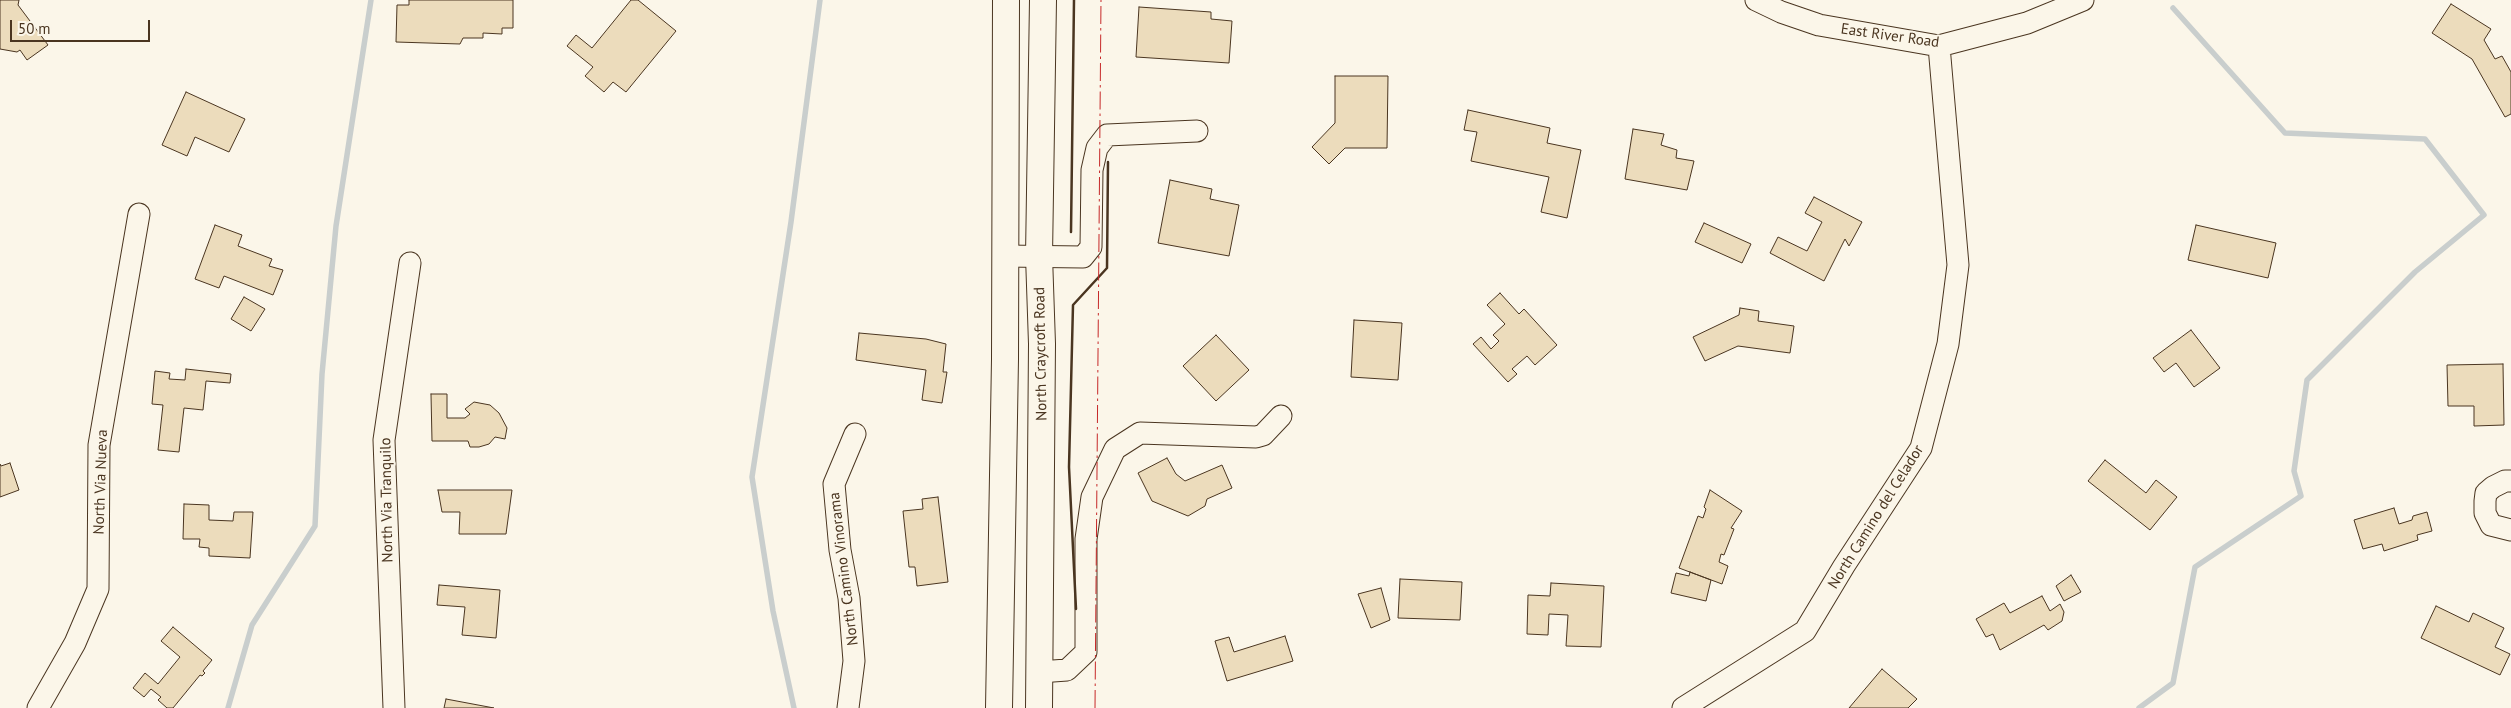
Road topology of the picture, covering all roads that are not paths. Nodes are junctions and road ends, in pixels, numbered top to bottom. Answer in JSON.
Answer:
{"nodes":[{"id":1,"x":1006,"y":0,"type":"edge"},
{"id":2,"x":1043,"y":0,"type":"edge"},
{"id":3,"x":1756,"y":0,"type":"edge"},
{"id":4,"x":2083,"y":0,"type":"edge"},
{"id":5,"x":1939,"y":46,"type":"junction"},
{"id":6,"x":1197,"y":131,"type":"dead end"},
{"id":7,"x":139,"y":214,"type":"dead end"},
{"id":8,"x":1004,"y":256,"type":"junction"},
{"id":9,"x":1039,"y":256,"type":"junction"},
{"id":10,"x":410,"y":263,"type":"dead end"},
{"id":11,"x":1281,"y":416,"type":"dead end"},
{"id":12,"x":855,"y":434,"type":"dead end"},
{"id":13,"x":2511,"y":481,"type":"edge"},
{"id":14,"x":2511,"y":530,"type":"edge"},
{"id":15,"x":1039,"y":672,"type":"junction"},
{"id":16,"x":38,"y":708,"type":"edge"},
{"id":17,"x":394,"y":708,"type":"edge"},
{"id":18,"x":848,"y":708,"type":"edge"},
{"id":19,"x":999,"y":708,"type":"edge"},
{"id":20,"x":1039,"y":708,"type":"edge"},
{"id":21,"x":1683,"y":708,"type":"edge"}],
"edges":[{"from":1,"to":8,"type":"main road"},
{"from":2,"to":9,"type":"main road","name":"North Craycroft Road"},
{"from":3,"to":5,"type":"street","name":"East River Road"},
{"from":4,"to":5,"type":"street","name":"East River Road"},
{"from":5,"to":21,"type":"street","name":"North Camino del Celador"},
{"from":6,"to":9,"type":"street"},
{"from":7,"to":16,"type":"street","name":"North Via Nueva"},
{"from":8,"to":9,"type":"street"},
{"from":8,"to":19,"type":"main road"},
{"from":9,"to":15,"type":"main road","name":"North Craycroft Road"},
{"from":10,"to":17,"type":"street","name":"North Via Tranquilo"},
{"from":11,"to":15,"type":"street"},
{"from":12,"to":18,"type":"street","name":"North Camino Vinorama"},
{"from":13,"to":14,"type":"street"},
{"from":15,"to":20,"type":"main road","name":"North Craycroft Road"}]}
